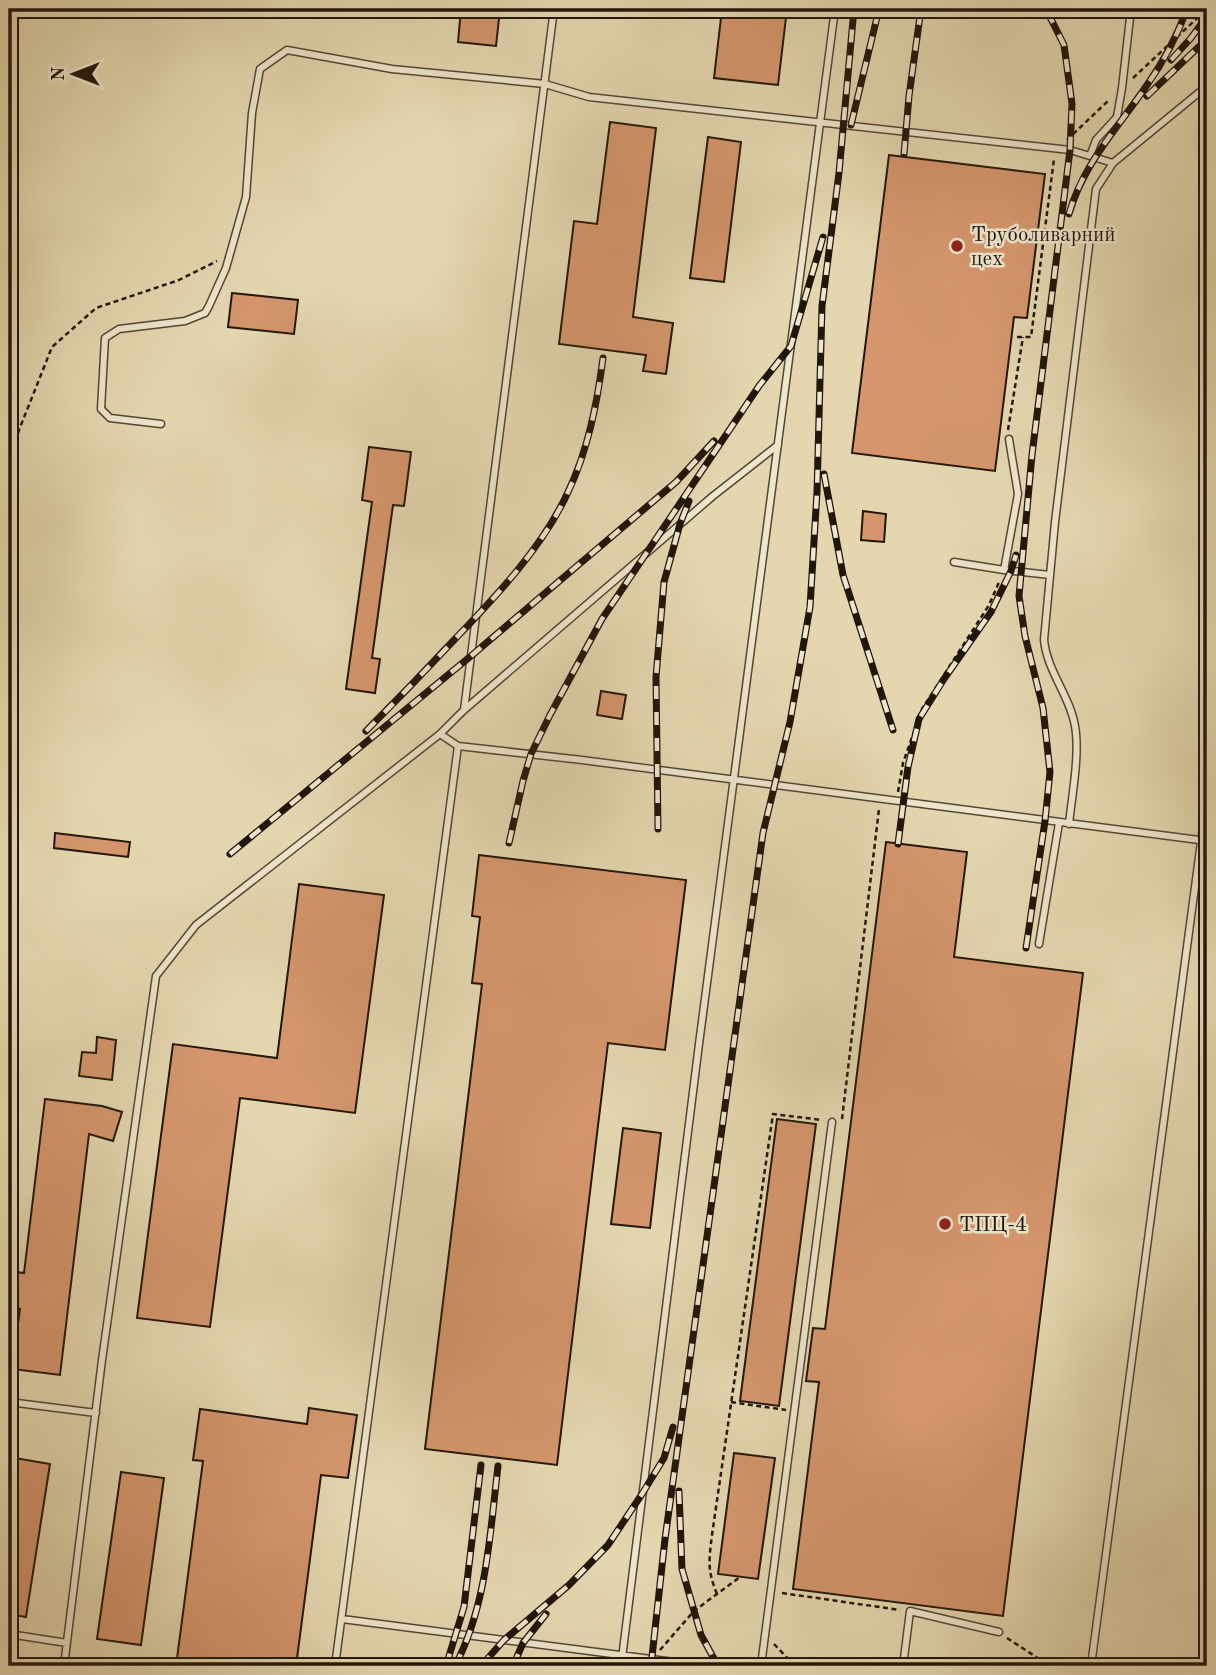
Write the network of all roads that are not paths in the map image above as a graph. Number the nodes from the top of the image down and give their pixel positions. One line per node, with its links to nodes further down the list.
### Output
1 (554, 9): 4 (lane)
2 (835, 9): 6 (lane)
3 (1131, 9): 7 (lane)
4 (545, 84): 6 (lane); 9 (lane); 15 (lane)
5 (1207, 86): 8 (lane)
6 (820, 122): 7 (lane); 11 (lane)
7 (1090, 156): 8 (lane)
8 (1113, 163): 14 (lane)
9 (160, 424)
10 (1009, 439): 13 (lane)
11 (778, 445): 15 (lane); 18 (lane)
12 (954, 562): 13 (lane)
13 (1004, 570): 14 (lane)
14 (1050, 575): 21 (lane)
15 (464, 710): 16 (lane)
16 (440, 734): 17 (lane); 26 (lane)
17 (458, 746): 18 (lane); 27 (lane)
18 (734, 780): 20 (lane); 31 (lane)
19 (1207, 797): 22 (lane)
20 (1059, 823): 21 (lane); 23 (lane)
21 (1069, 824): 22 (lane)
22 (1205, 841): 38 (lane)
23 (1039, 944)
24 (832, 1122): 36 (lane)
25 (9, 1402): 26 (lane)
26 (96, 1412): 30 (lane)
27 (342, 1619): 31 (lane); 33 (lane)
28 (999, 1632): 37 (lane)
29 (9, 1634): 30 (lane)
30 (67, 1643): 32 (lane)
31 (622, 1656): 34 (lane); 35 (lane)
32 (64, 1666)
33 (335, 1666)
34 (621, 1666)
35 (705, 1666)
36 (761, 1666)
37 (903, 1666)
38 (1091, 1666)

